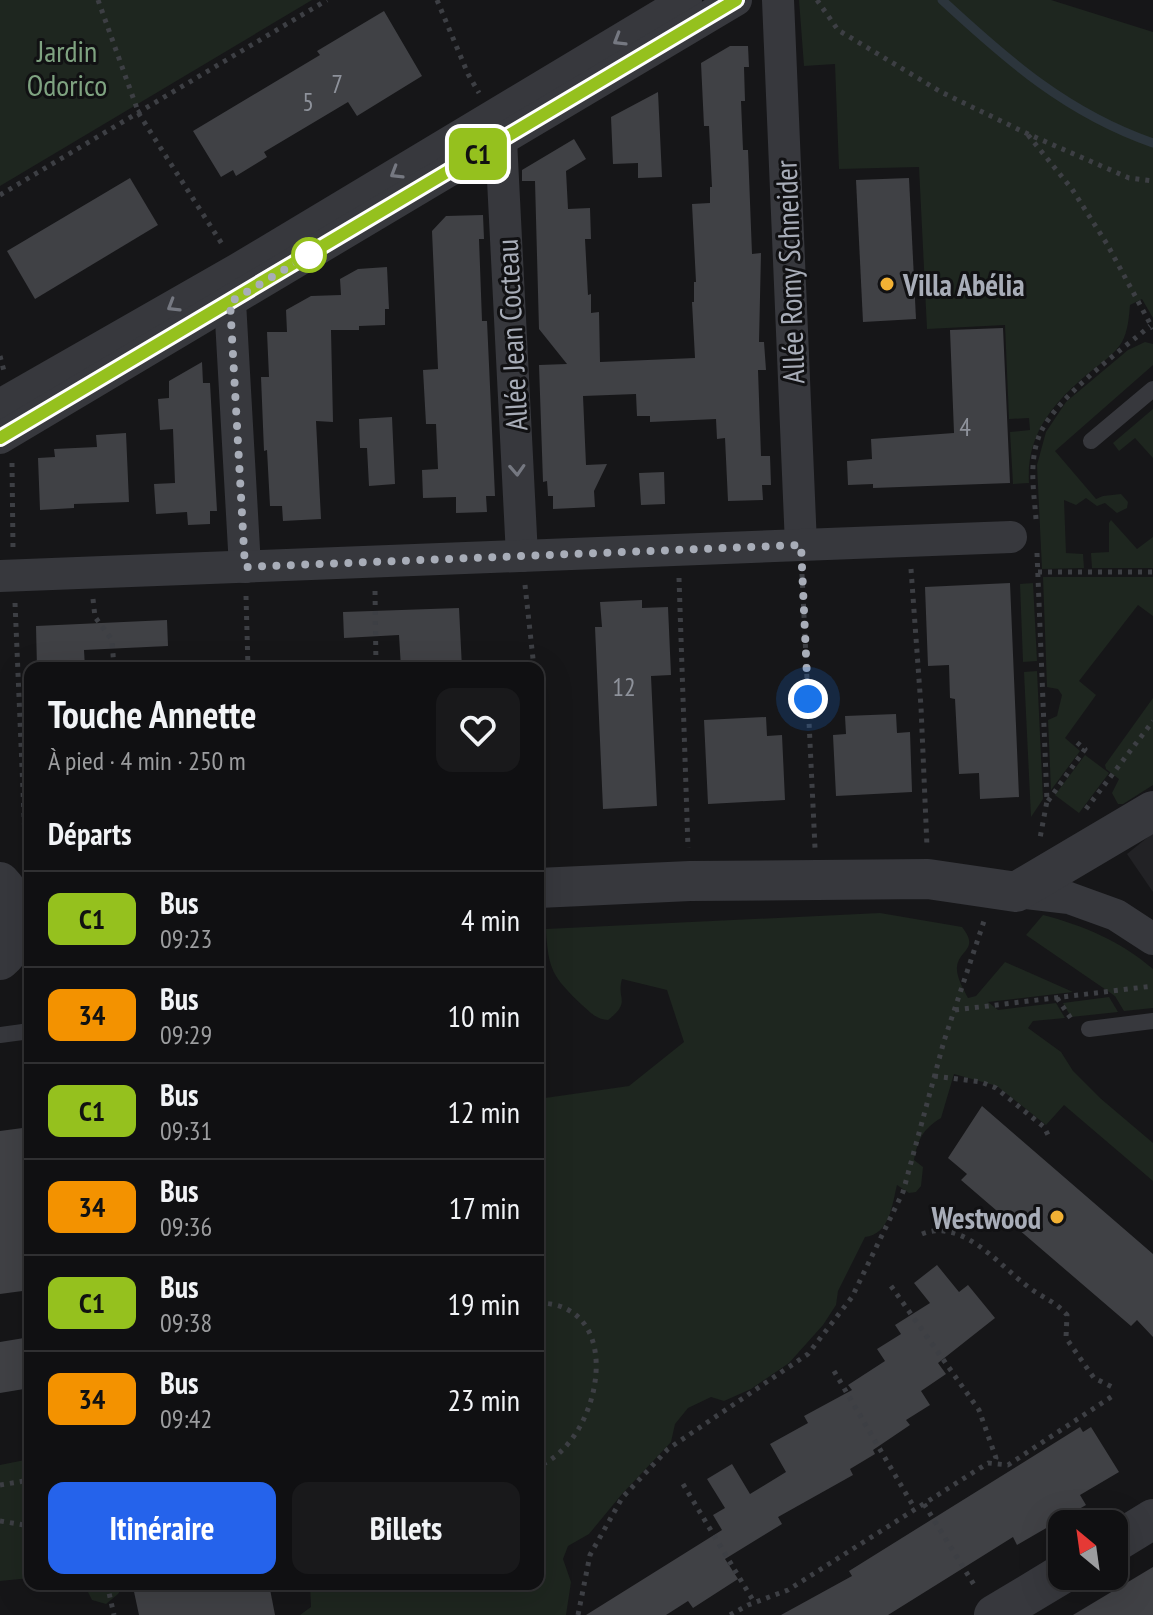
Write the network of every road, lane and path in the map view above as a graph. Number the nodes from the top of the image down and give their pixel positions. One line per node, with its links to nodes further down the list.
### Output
1 (98, 0): 8 (path)
2 (327, 0): 8 (path)
3 (437, 0): 9 (path)
4 (686, 0): 9 (street, one-way to 9)
5 (736, 0): 9 (street)
6 (778, 0): 21 (street, Allée Romy Schneider)
7 (817, 0): 10 (path)
8 (139, 114): 12 (path); 13 (path)
9 (498, 122): 13 (street); 23 (street, Allée Jean Cocteau, one-way to 23)
10 (1028, 134): 11 (path); 14 (path)
11 (1153, 181)
12 (0, 195)
13 (229, 283): 17 (street); 25 (street)
14 (1152, 327): 19 (path)
15 (0, 356): 17 (path)
16 (1153, 389): 18 (lane)
17 (6, 418): 29 (path)
18 (1091, 441)
19 (1028, 536): 20 (street); 26 (path)
20 (909, 541): 21 (street); 40 (path)
21 (801, 545): 22 (street); 41 (path)
22 (678, 549): 23 (street); 42 (path)
23 (522, 556): 24 (street); 33 (path)
24 (374, 562): 25 (street); 32 (path)
25 (245, 567): 28 (street); 31 (path)
26 (1038, 572): 27 (path); 36 (path)
27 (1153, 572)
28 (90, 573): 29 (street); 30 (path)
29 (7, 576): 43 (path)
30 (114, 662)
31 (248, 662)
32 (376, 662)
33 (533, 662)
34 (1153, 721): 38 (path)
35 (1075, 741): 36 (path)
36 (1047, 801): 39 (path)
37 (1153, 811): 45 (street)
38 (1079, 818)
39 (1052, 835)
40 (927, 852)
41 (815, 853)
42 (689, 855)
43 (13, 874): 46 (street)
44 (544, 888): 45 (street)
45 (1016, 892): 48 (street)
46 (24, 920): 49 (street)
47 (984, 923): 51 (path)
48 (1153, 939)
49 (0, 960)
50 (1153, 986): 51 (path)
51 (955, 1010): 56 (path)
52 (1153, 1021): 53 (lane)
53 (1089, 1029)
54 (24, 1032): 55 (lane)
55 (0, 1035)
56 (934, 1076): 57 (path); 78 (path)
57 (1048, 1135)
58 (922, 1234): 63 (path)
59 (891, 1286): 63 (path)
60 (544, 1304): 62 (path)
61 (834, 1371): 68 (path)
62 (544, 1463)
63 (994, 1464): 67 (path)
64 (24, 1481): 66 (path)
65 (683, 1484): 75 (path)
66 (0, 1485)
67 (924, 1504): 68 (path); 76 (path)
68 (915, 1509): 75 (path)
69 (1153, 1519): 72 (street)
70 (0, 1521): 71 (path)
71 (24, 1525)
72 (1128, 1534)
73 (1048, 1579): 76 (street)
74 (108, 1590): 77 (path)
75 (754, 1602): 79 (path)
76 (986, 1603)
77 (114, 1615)
78 (578, 1615)
79 (730, 1615)

